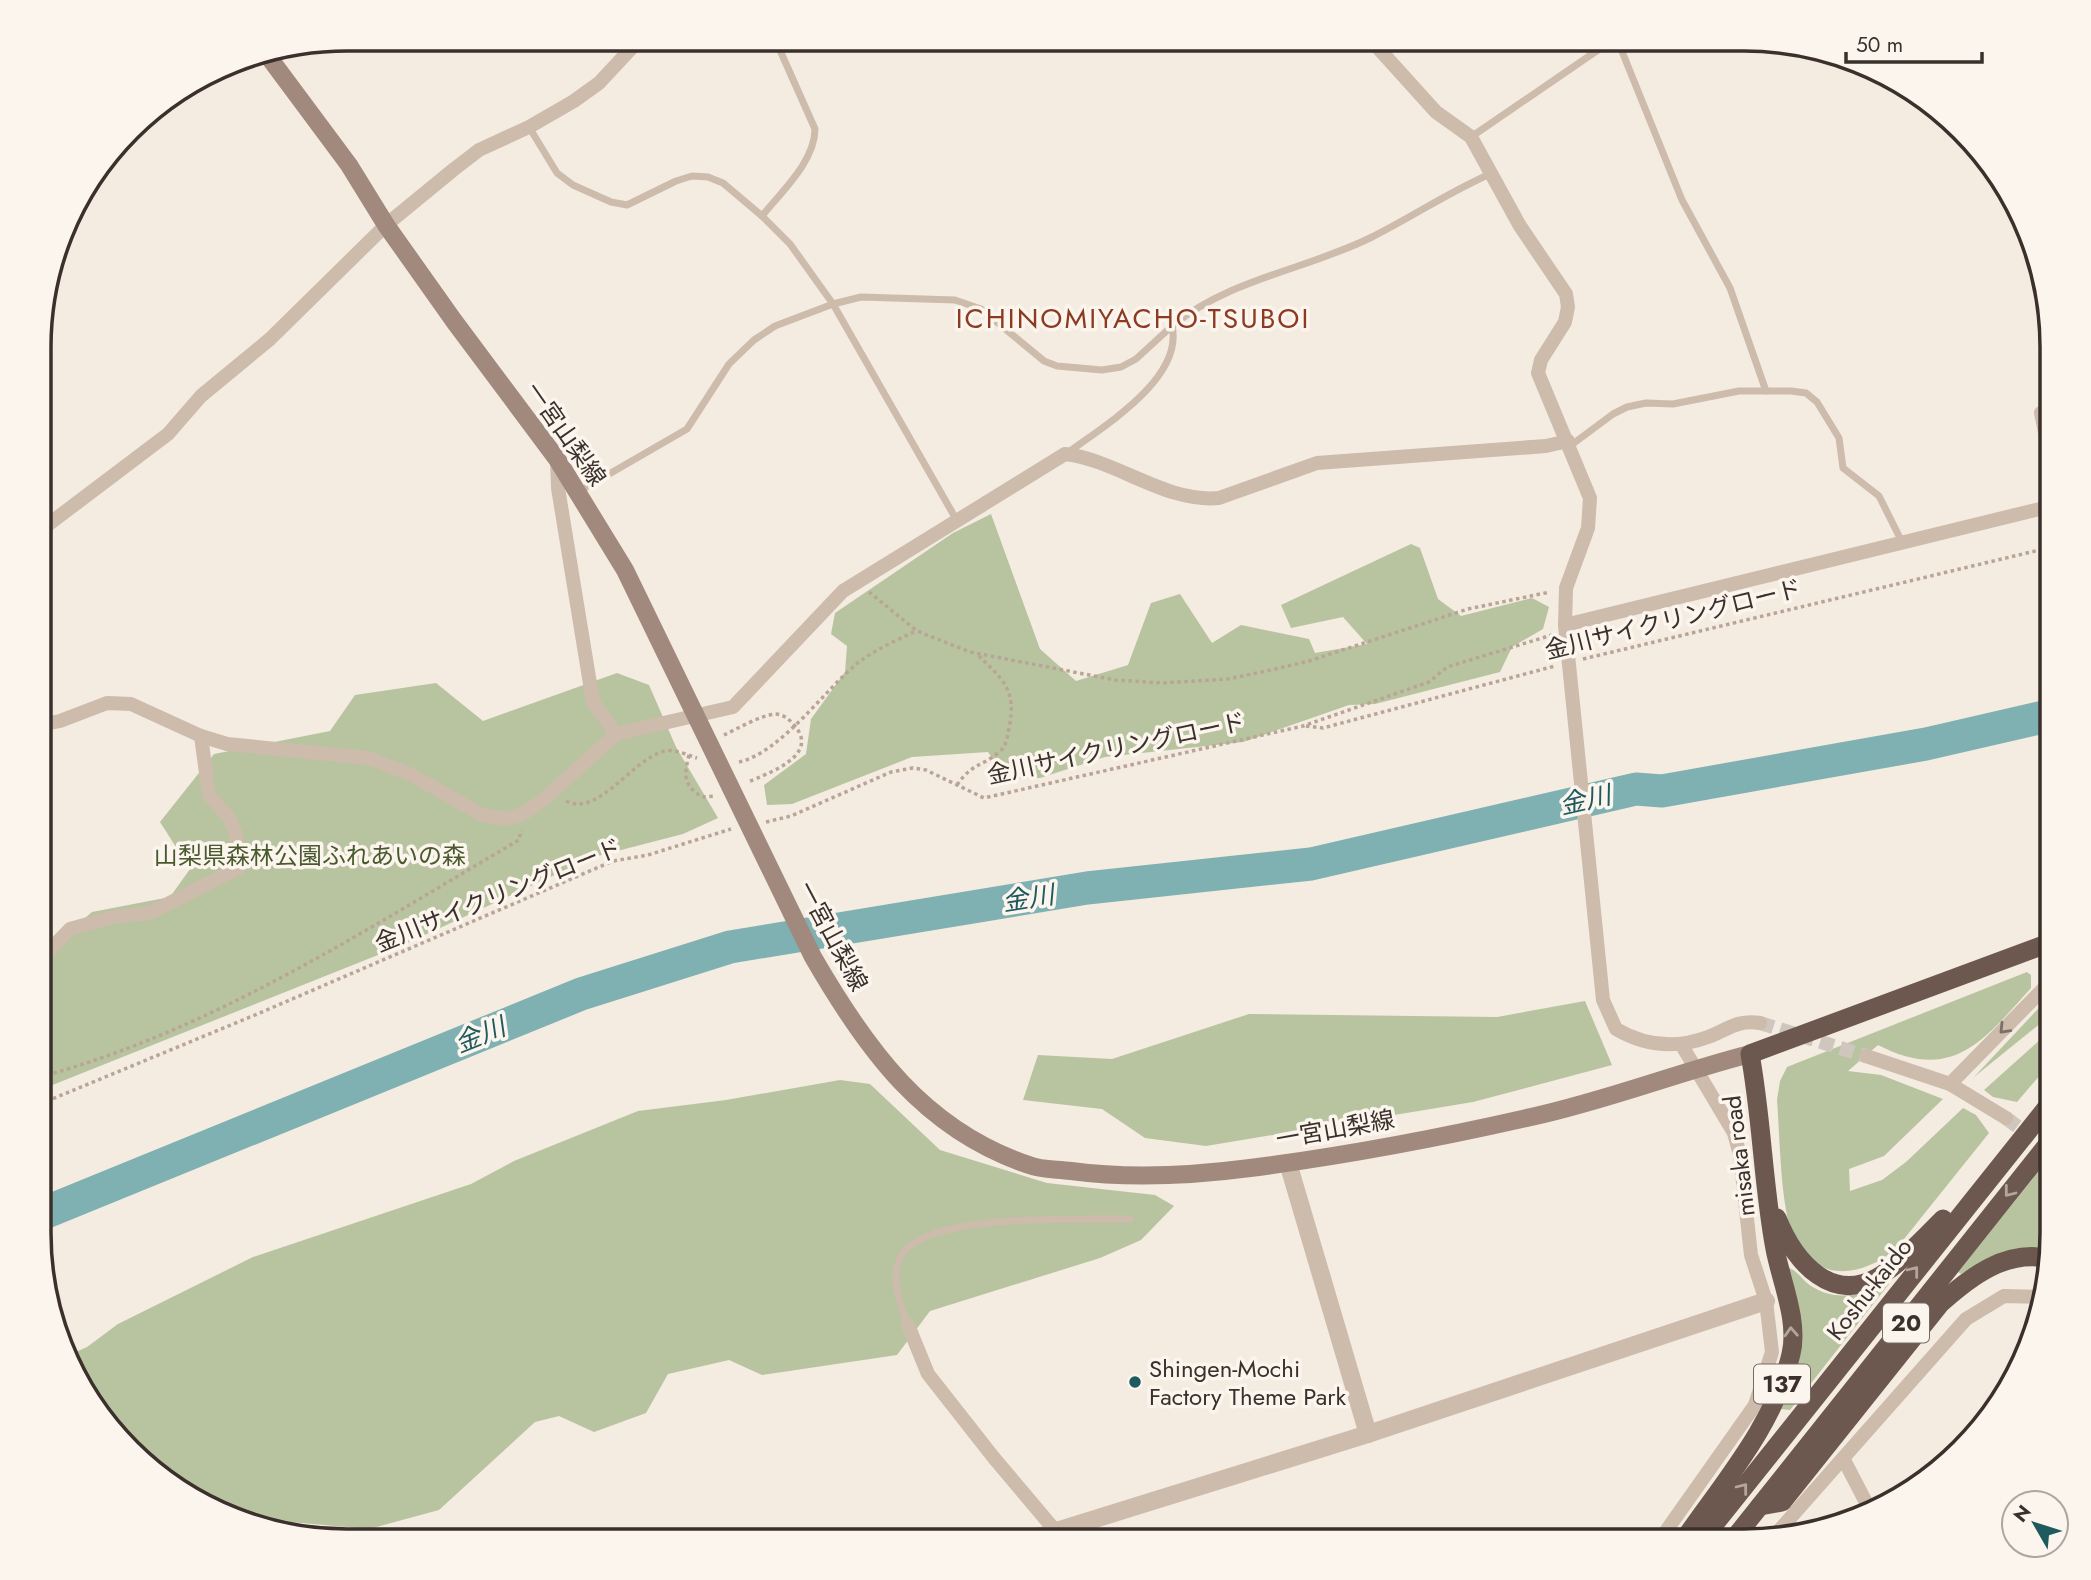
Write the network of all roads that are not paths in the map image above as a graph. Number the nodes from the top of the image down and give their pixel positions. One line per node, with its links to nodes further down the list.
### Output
1 (629, 51): 7 (street)
2 (780, 51): 10 (lane)
3 (1381, 51): 8 (street)
4 (1597, 51): 8 (lane)
5 (1620, 51): 14 (lane)
6 (271, 61): 11 (main road, 一宮山梨線)
7 (529, 127): 10 (lane); 11 (street)
8 (1471, 137): 9 (street)
9 (1490, 174): 13 (lane); 15 (street)
10 (762, 216): 12 (lane)
11 (386, 225): 17 (main road, 一宮山梨線); 21 (street)
12 (833, 304): 13 (lane); 18 (lane); 20 (lane)
13 (1172, 326): 16 (lane)
14 (1766, 391): 15 (lane); 22 (lane)
15 (1569, 443): 16 (street); 23 (street)
16 (1065, 454): 20 (street)
17 (557, 459): 18 (main road, 一宮山梨線); 25 (street)
18 (578, 492): 38 (main road, 一宮山梨線)
19 (2040, 509): 22 (street)
20 (956, 519): 25 (street)
21 (51, 522)
22 (1903, 544): 23 (street)
23 (1565, 625): 31 (street)
24 (51, 723): 26 (street)
25 (616, 734): 26 (street)
26 (201, 736): 28 (street)
27 (2040, 946): 32 (highway)
28 (51, 949)
29 (2040, 992): 34 (street, one-way to 34)
30 (1760, 1023): 31 (street)
31 (1681, 1044): 44 (street)
32 (1750, 1054): 38 (main road, 一宮山梨線); 40 (highway, misaka road / 137)
33 (1866, 1056): 34 (street)
34 (1950, 1084): 36 (street)
35 (2040, 1115): 39 (highway, Koshu-kaido / 20)
36 (2006, 1118)
37 (2040, 1154): 49 (highway, Koshu-kaido / 20, one-way to 49)
38 (1288, 1163): 46 (street)
39 (1984, 1182): 40 (highway); 55 (highway, Koshu-kaido / 20, one-way to 39)
40 (1770, 1201): 54 (highway, misaka road / 137, one-way to 40)
41 (1130, 1219): 45 (lane)
42 (2039, 1259): 49 (highway)
43 (2033, 1297): 47 (street)
44 (1766, 1301): 46 (street); 53 (street)
45 (908, 1325): 51 (street)
46 (1368, 1434): 52 (street)
47 (1844, 1460): 48 (street); 50 (street)
48 (1866, 1503)
49 (1760, 1506): 56 (highway, Koshu-kaido / 20)
50 (1782, 1527)
51 (1052, 1529)
52 (1082, 1529)
53 (1667, 1529)
54 (1691, 1529)
55 (1710, 1529)
56 (1742, 1529)

